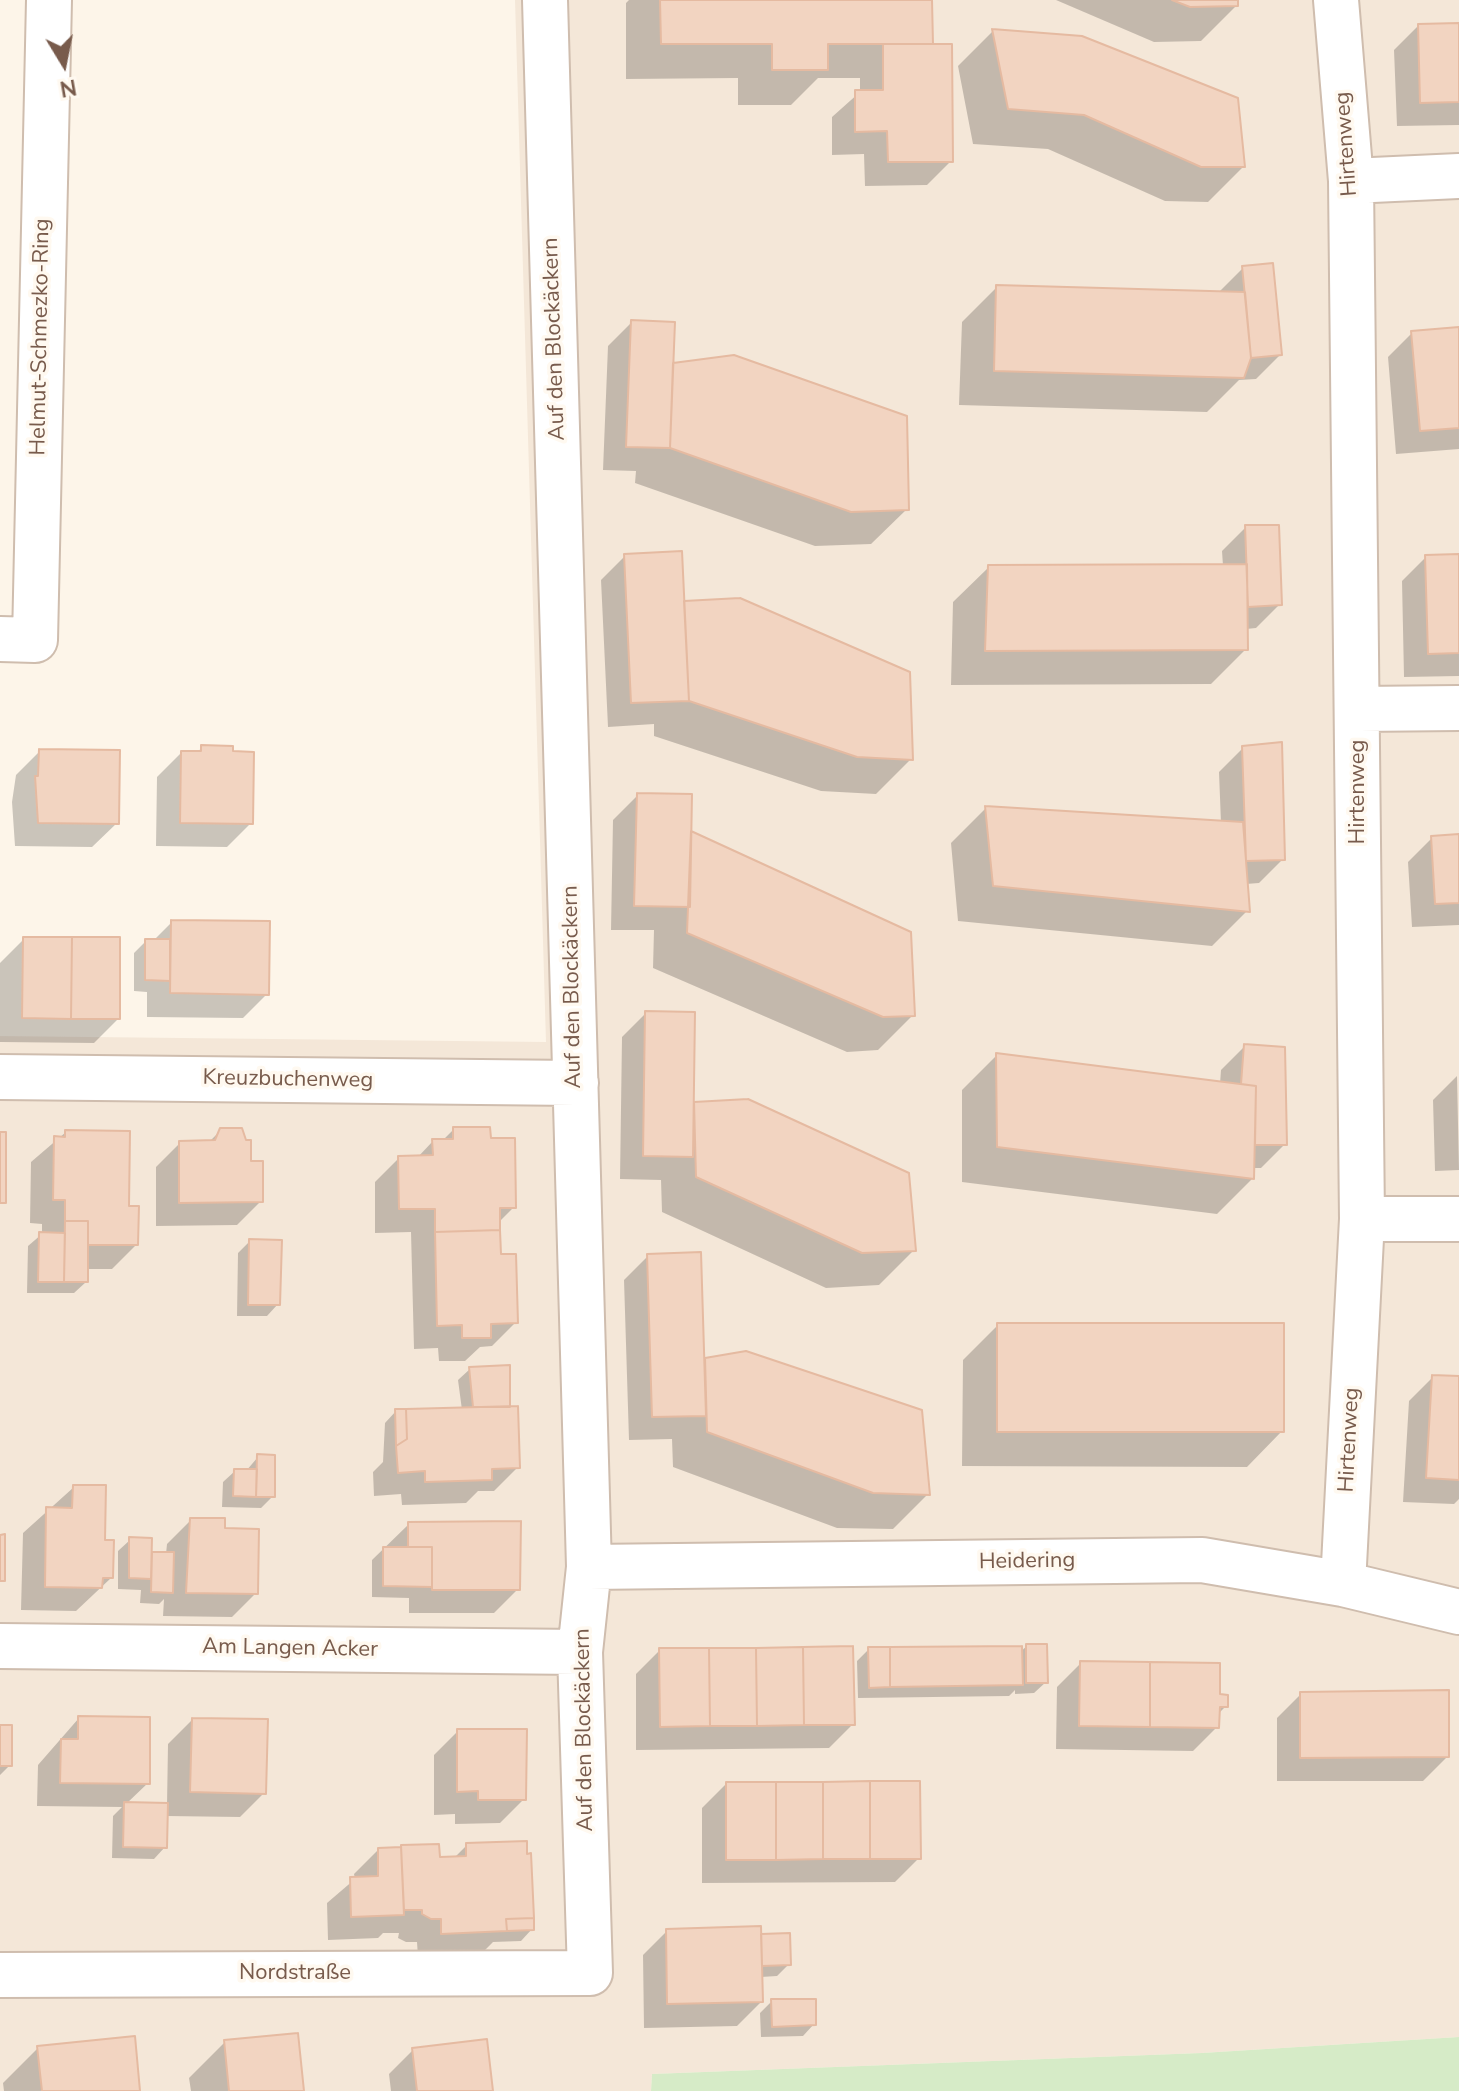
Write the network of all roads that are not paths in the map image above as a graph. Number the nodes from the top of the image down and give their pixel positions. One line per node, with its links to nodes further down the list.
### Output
1 (49, 0): 6 (street, Helmut-Schmezko-Ring)
2 (545, 0): 10 (street, Auf den Blockäckern)
3 (1336, 0): 5 (street, Hirtenweg)
4 (1459, 176): 5 (street)
5 (1351, 181): 8 (street, Hirtenweg)
6 (0, 639)
7 (1459, 708): 8 (street)
8 (1359, 709): 11 (street, Hirtenweg)
9 (0, 1077): 10 (street, Kreuzbuchenweg)
10 (576, 1083): 13 (street, Auf den Blockäckern)
11 (1362, 1219): 12 (street); 14 (street, Hirtenweg)
12 (1459, 1219)
13 (589, 1567): 14 (street, Heidering); 17 (street, Auf den Blockäckern)
14 (1343, 1584): 15 (street, Heidering)
15 (1459, 1612)
16 (0, 1646): 17 (street, Am Langen Acker)
17 (580, 1652): 18 (street, Auf den Blockäckern)
18 (590, 1973): 19 (street, Nordstraße)
19 (0, 1975)

